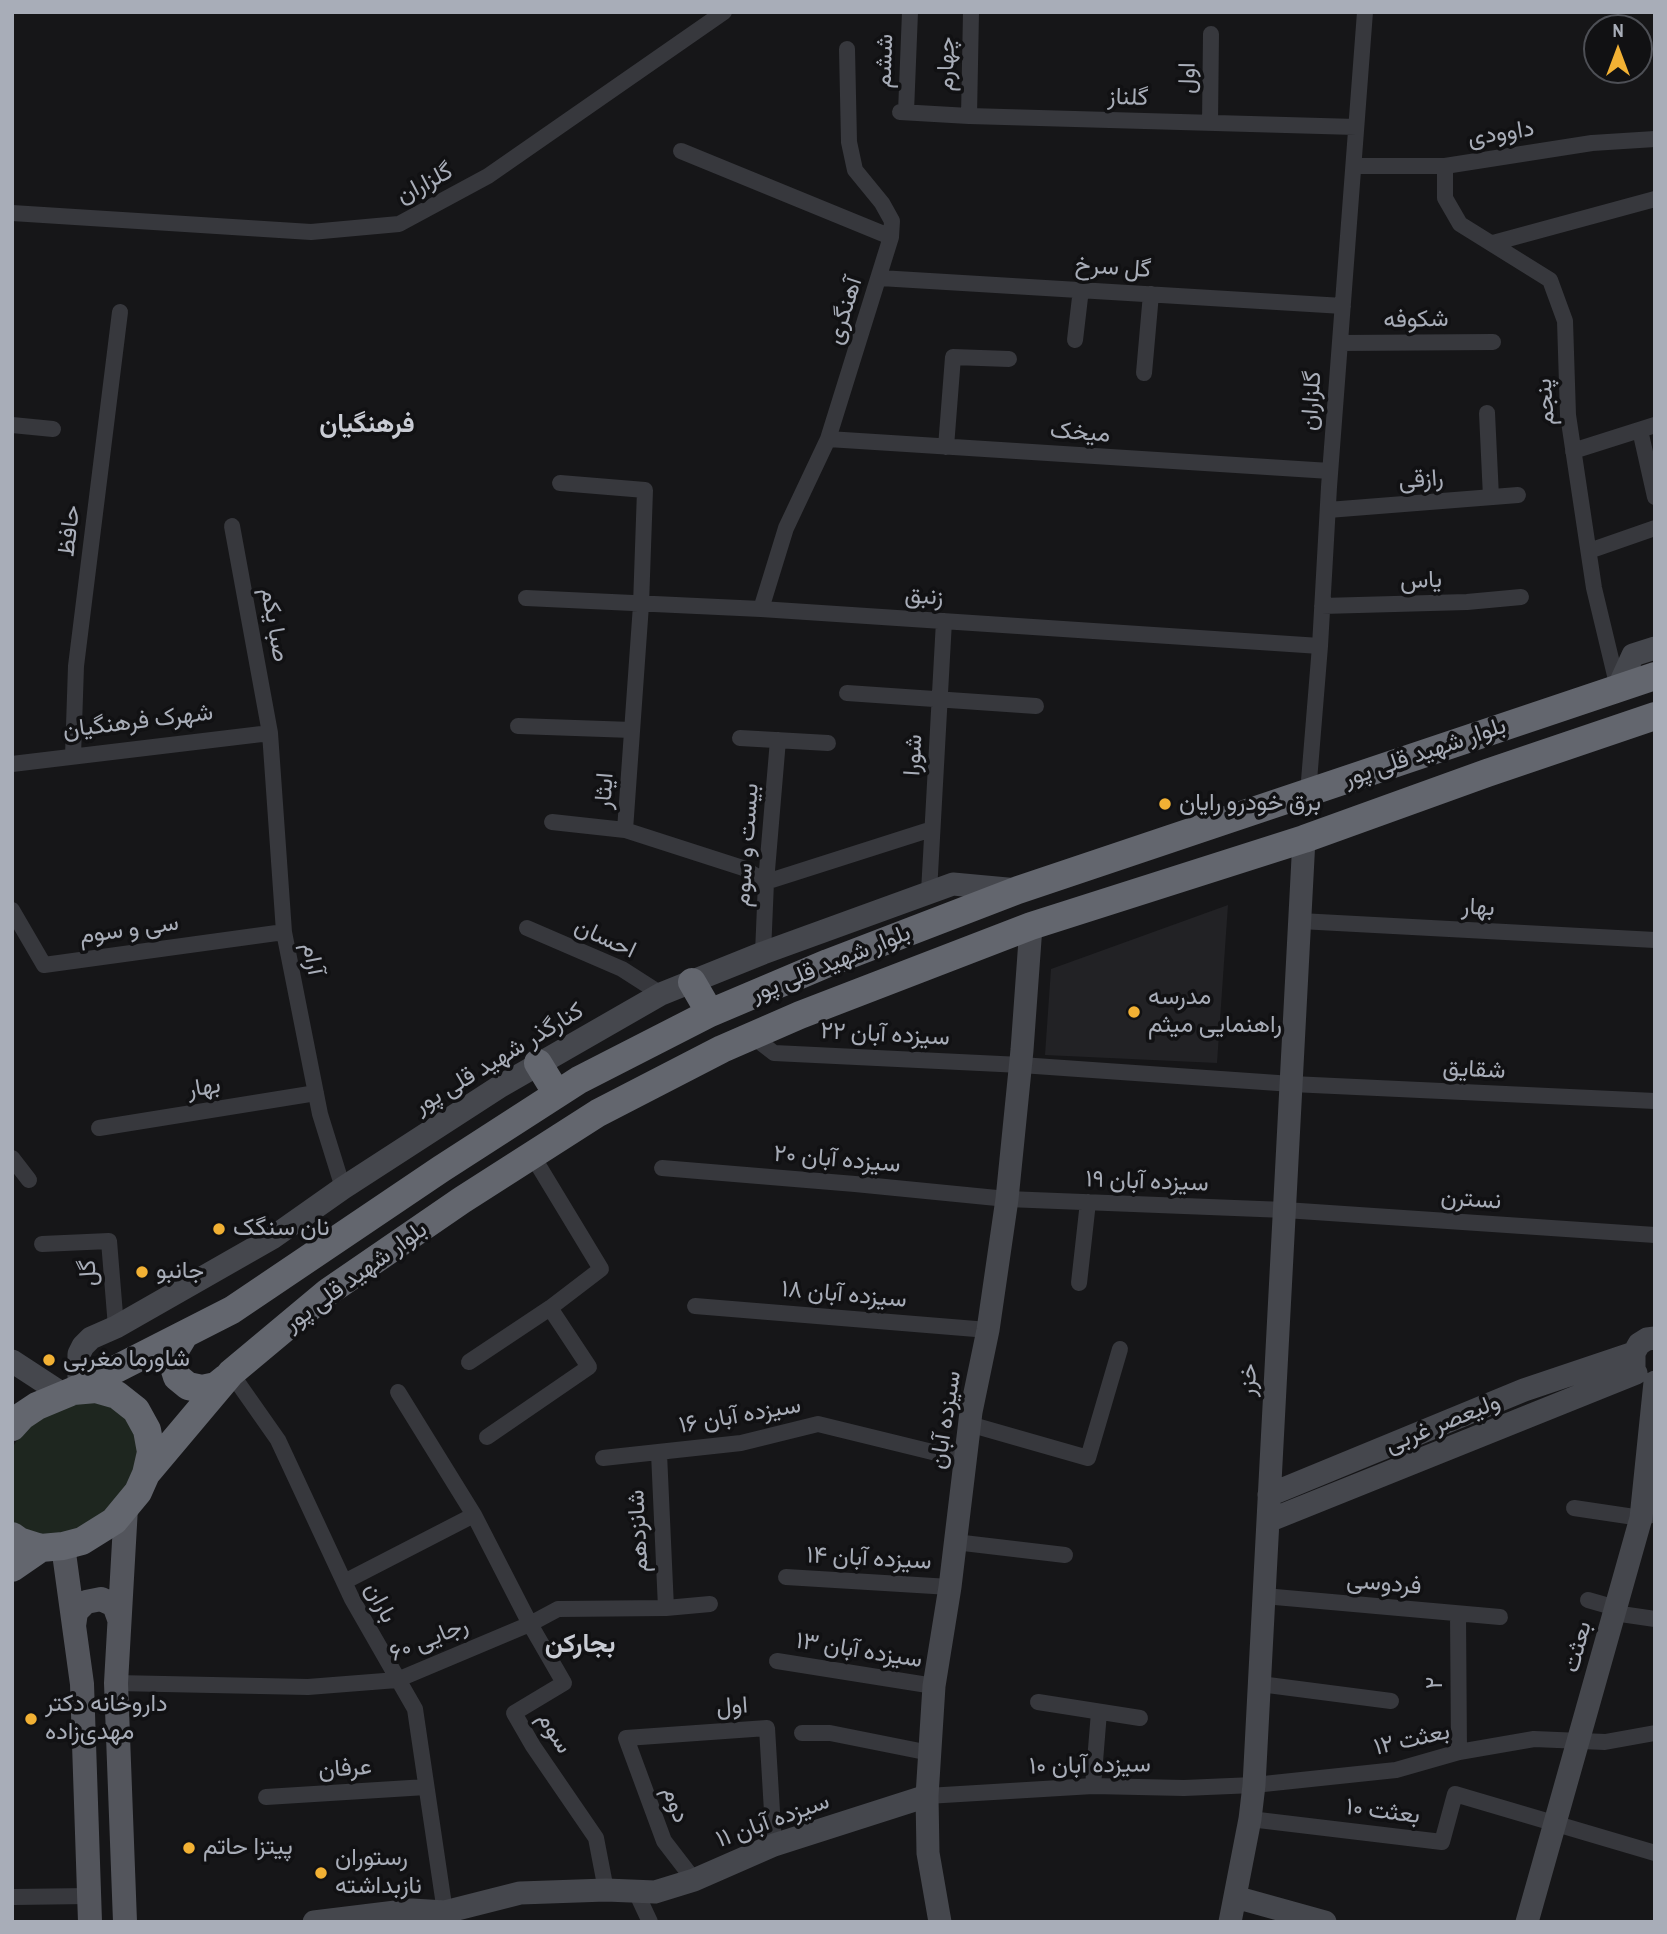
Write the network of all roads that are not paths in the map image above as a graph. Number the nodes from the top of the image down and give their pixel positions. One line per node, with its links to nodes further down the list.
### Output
1 (724, 12): 16 (street, گلزاران)
2 (910, 12): 7 (street, ششم)
3 (971, 12): 8 (street, چهارم)
4 (1365, 12): 10 (street, گلزاران)
5 (1211, 34): 9 (street, اول)
6 (847, 49): 17 (street)
7 (902, 112): 8 (street, گلناز)
8 (969, 116): 9 (street, گلناز)
9 (1210, 123): 10 (street, گلناز)
10 (1356, 127): 13 (street, گلزاران)
11 (1655, 139): 14 (street, داوودی)
12 (681, 150): 17 (street)
13 (1354, 166): 14 (street, داوودی); 22 (street, گلزاران)
14 (1445, 166): 18 (street, پنجم)
15 (1655, 198): 18 (street)
16 (12, 213)
17 (891, 237): 19 (street, آهنگری)
18 (1493, 243): 35 (street, پنجم)
19 (880, 278): 20 (street, گل سرخ); 33 (street, آهنگری)
20 (1081, 289): 21 (street, گل سرخ); 24 (street)
21 (1151, 294): 22 (street, گل سرخ); 28 (street)
22 (1343, 306): 26 (street, گلزاران)
23 (120, 312): 65 (street, حافظ)
24 (1076, 340)
25 (1493, 342): 26 (street, شکوفه)
26 (1340, 344): 36 (street, گلزاران)
27 (1009, 359): 34 (street)
28 (1144, 373)
29 (1487, 412): 39 (street)
30 (12, 425): 32 (street)
31 (1648, 427): 35 (street); 40 (street)
32 (52, 429)
33 (828, 439): 34 (street, میخک); 49 (street, آهنگری)
34 (946, 447): 36 (street, میخک)
35 (1573, 451): 44 (street, پنجم)
36 (1330, 471): 41 (street, گلزاران)
37 (560, 483): 47 (street, ایثار)
38 (1518, 495): 39 (street, رازقی)
39 (1491, 497): 41 (street, رازقی)
40 (1655, 497)
41 (1328, 510): 48 (street, گلزاران)
42 (232, 526): 61 (street, صبا یکم)
43 (1655, 528): 44 (street)
44 (1588, 551): 54 (street, پنجم)
45 (1521, 597): 48 (street, یاس)
46 (526, 598): 47 (street, زنبق)
47 (641, 605): 49 (street, زنبق); 60 (street, ایثار)
48 (1322, 606): 51 (street, گلزاران)
49 (761, 610): 50 (street, زنبق)
50 (944, 621): 51 (street, زنبق); 56 (street, شورا)
51 (1320, 646): 67 (street, گلزاران)
52 (1655, 648): 54 (street)
53 (1655, 676): 54 (highway, بلوار شهید قلی پور)
54 (1618, 688): 67 (highway, بلوار شهید قلی پور)
55 (847, 693): 56 (street)
56 (939, 700): 57 (street); 69 (street, شورا)
57 (1036, 706)
58 (1655, 716): 71 (highway, بلوار شهید قلی پور)
59 (518, 726): 60 (street)
60 (632, 730): 70 (street, ایثار)
61 (271, 733): 65 (street, شهرک فرهنگیان); 79 (street, آرام)
62 (740, 738): 63 (street)
63 (778, 740): 64 (street); 72 (street, بیست و سوم)
64 (828, 743)
65 (73, 756): 66 (street, شهرک فرهنگیان)
66 (12, 764)
67 (1308, 793): 73 (highway, بلوار شهید قلی پور)
68 (552, 822): 70 (street)
69 (932, 829): 72 (street); 74 (street, شورا)
70 (625, 830): 72 (street, ایثار)
71 (1304, 839): 76 (street, خزر); 77 (highway, بلوار شهید قلی پور)
72 (766, 882): 81 (street, بیست و سوم)
73 (1018, 890): 74 (street, کنارگذر شهید قلی پور); 84 (highway, بلوار شهید قلی پور)
74 (929, 892): 81 (street, کنارگذر شهید قلی پور)
75 (12, 910): 79 (street, سی و سوم)
76 (1300, 921): 80 (street, بهار); 88 (street, خزر)
77 (1031, 926): 85 (highway, بلوار شهید قلی پور); 87 (street, سیزده آبان)
78 (527, 928): 83 (street, احسان)
79 (284, 932): 89 (street, آرام)
80 (1655, 940)
81 (763, 953): 82 (street, کنارگذر شهید قلی پور)
82 (692, 982): 83 (street, کنارگذر شهید قلی پور); 84 (highway)
83 (661, 994): 86 (street, کنارگذر شهید قلی پور)
84 (710, 1013): 90 (highway, بلوار شهید قلی پور)
85 (752, 1036): 87 (street, سیزده آبان ۲۲); 93 (highway, بلوار شهید قلی پور)
86 (538, 1063): 90 (highway); 97 (street, کنارگذر شهید قلی پور)
87 (1021, 1065): 88 (street, سیزده آبان ۲۲); 98 (street, سیزده آبان)
88 (1292, 1084): 91 (street, شقایق); 100 (street, خزر)
89 (316, 1093): 92 (street, بهار); 97 (street, آرام)
90 (557, 1094): 108 (highway, بلوار شهید قلی پور)
91 (1655, 1101)
92 (99, 1128)
93 (532, 1155): 105 (street); 114 (highway, بلوار شهید قلی پور)
94 (12, 1158): 96 (street)
95 (662, 1168): 98 (street, سیزده آبان ۲۰)
96 (29, 1180)
97 (343, 1188): 106 (street, کنارگذر شهید قلی پور)
98 (1007, 1199): 99 (street, سیزده آبان ۱۹); 107 (street, سیزده آبان)
99 (1088, 1202): 100 (street, سیزده آبان ۱۹); 103 (street)
100 (1285, 1210): 101 (street, نسترن); 126 (street, خزر)
101 (1655, 1235)
102 (42, 1244): 106 (street, گل)
103 (1079, 1283)
104 (695, 1306): 107 (street, سیزده آبان ۱۸)
105 (550, 1308): 112 (street); 120 (street)
106 (116, 1327): 115 (street, کنارگذر شهید قلی پور)
107 (988, 1330): 118 (street, سیزده آبان)
108 (183, 1337): 114 (highway); 115 (highway, بلوار شهید قلی پور)
109 (1655, 1338): 113 (street)
110 (1120, 1349): 118 (street)
111 (12, 1361): 115 (street)
112 (469, 1362)
113 (1645, 1372): 117 (street, ولیعصر غربی); 121 (street, ولیعصر غربی); 130 (street, بعثت)
114 (230, 1374): 125 (highway, بلوار شهید قلی پور); 138 (street, باران)
115 (72, 1391): 119 (highway, بلوار شهید قلی پور); 125 (highway)
116 (398, 1392): 129 (street)
117 (1446, 1422): 121 (street); 126 (street, ولیعصر غربی)
118 (969, 1424): 124 (street, سیزده آبان)
119 (12, 1427)
120 (487, 1437)
121 (1457, 1446): 131 (street, ولیعصر غربی)
122 (659, 1453): 123 (street, سیزده آبان ۱۶); 124 (street, سیزده آبان ۱۶); 143 (street, شانزدهم)
123 (603, 1458)
124 (965, 1460): 133 (street, سیزده آبان)
125 (146, 1474): 127 (highway, بلوار شهید قلی پور)
126 (1269, 1495): 131 (street, خزر)
127 (126, 1507): 134 (highway, بلوار شهید قلی پور); 147 (main road)
128 (1574, 1508): 130 (street)
129 (474, 1515): 138 (street); 149 (street)
130 (1648, 1516): 144 (street, بعثت)
131 (1268, 1521): 140 (street, خزر)
132 (12, 1536): 134 (highway)
133 (955, 1542): 135 (street); 139 (street, سیزده آبان)
134 (52, 1547): 136 (highway, بلوار شهید قلی پور); 150 (main road)
135 (1065, 1555)
136 (12, 1568)
137 (786, 1577): 139 (street, سیزده آبان ۱۴)
138 (344, 1582): 152 (street, باران)
139 (950, 1587): 155 (street, سیزده آبان)
140 (1265, 1596): 145 (street, فردوسی); 154 (street, خزر)
141 (1588, 1600): 144 (street)
142 (710, 1604): 143 (street, رجایی ۶۰)
143 (666, 1608): 149 (street, رجایی ۶۰)
144 (1615, 1611): 148 (street); 163 (street, بعثت)
145 (1458, 1614): 146 (street, فردوسی); 164 (street, ۲)
146 (1500, 1617)
147 (119, 1619): 150 (main road); 153 (main road)
148 (1655, 1619)
149 (530, 1624): 152 (street, رجایی ۶۰); 176 (street, سوم)
150 (74, 1626): 178 (main road)
151 (777, 1661): 155 (street, سیزده آبان ۱۳)
152 (397, 1680): 153 (street, رجایی ۶۰); 168 (street, باران)
153 (116, 1683): 183 (main road)
154 (1260, 1684): 156 (street); 166 (street, خزر)
155 (934, 1686): 165 (street, سیزده آبان)
156 (1391, 1701)
157 (1038, 1702): 158 (street)
158 (1099, 1712): 159 (street); 167 (street)
159 (1140, 1718)
160 (802, 1733): 165 (street)
161 (1655, 1733): 163 (street, بعثت ۱۲)
162 (626, 1738): 173 (street, اول); 175 (street, دوم)
163 (1579, 1740): 164 (street, بعثت ۱۲); 172 (street, بعثت)
164 (1459, 1752): 166 (street, بعثت ۱۲)
165 (930, 1753): 169 (street, سیزده آبان)
166 (1254, 1785): 167 (street, سیزده آبان ‍۱۰); 171 (street, خزر)
167 (1093, 1786): 169 (street, سیزده آبان ‍۱۰)
168 (426, 1787): 170 (street, عرفان); 181 (street, باران)
169 (927, 1796): 173 (street, سیزده آبان ۱۱); 186 (street, سیزده آبان)
170 (266, 1797)
171 (1250, 1819): 172 (street, بعثت ۱۰); 180 (street, خزر)
172 (1555, 1824): 174 (street); 189 (street, بعثت)
173 (774, 1845): 175 (street, سیزده آبان ۱۱)
174 (1655, 1853)
175 (694, 1880): 177 (street, سیزده آبان ۱۱)
176 (606, 1891): 177 (street, سیزده آبان ۱۱); 181 (street, سیزده آبان ۱۱)
177 (636, 1892): 185 (street)
178 (89, 1896): 179 (street); 182 (main road)
179 (14, 1897)
180 (1235, 1897): 187 (street, خزر); 188 (street)
181 (438, 1917): 184 (street, سیزده آبان ۱۱)
182 (90, 1922)
183 (125, 1922)
184 (314, 1922)
185 (650, 1922)
186 (940, 1922)
187 (1230, 1922)
188 (1325, 1922)
189 (1527, 1922)

